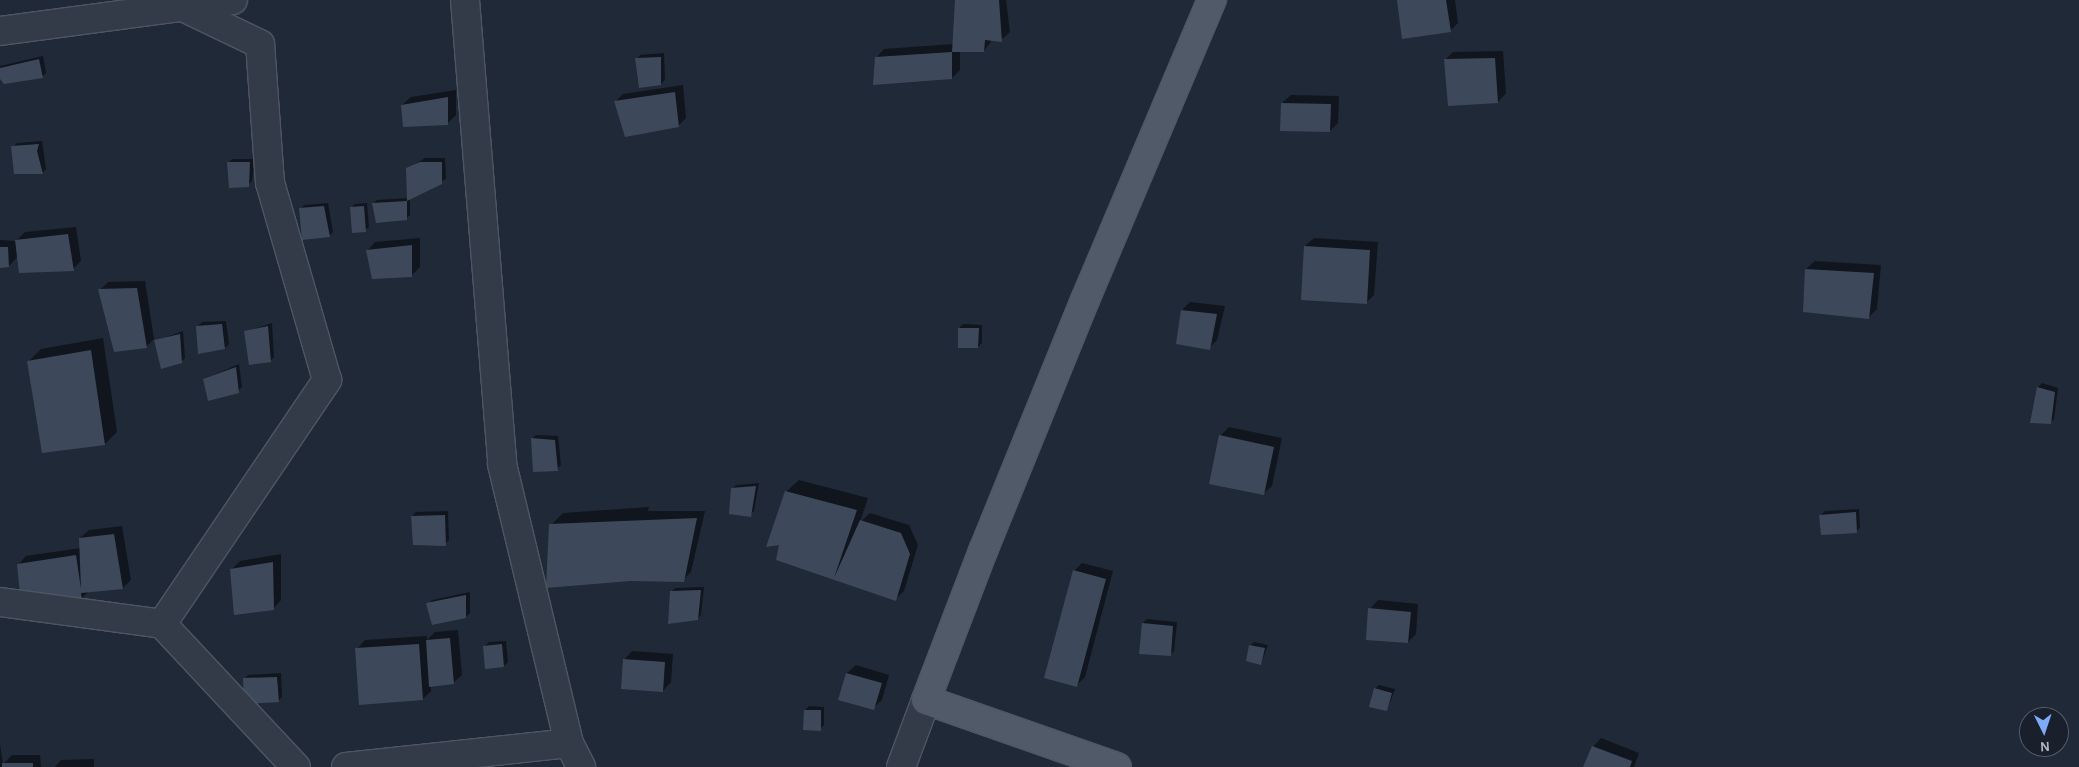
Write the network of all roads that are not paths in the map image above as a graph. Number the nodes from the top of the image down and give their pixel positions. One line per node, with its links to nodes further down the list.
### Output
1 (233, 0): 4 (street)
2 (466, 0): 9 (street)
3 (1212, 0): 8 (main road)
4 (175, 3): 5 (street); 7 (street)
5 (0, 31)
6 (0, 602): 7 (street)
7 (162, 624): 10 (street)
8 (926, 700): 13 (street); 14 (main road)
9 (569, 743): 11 (street); 12 (street)
10 (296, 767)
11 (346, 767)
12 (581, 767)
13 (901, 767)
14 (1117, 767)

